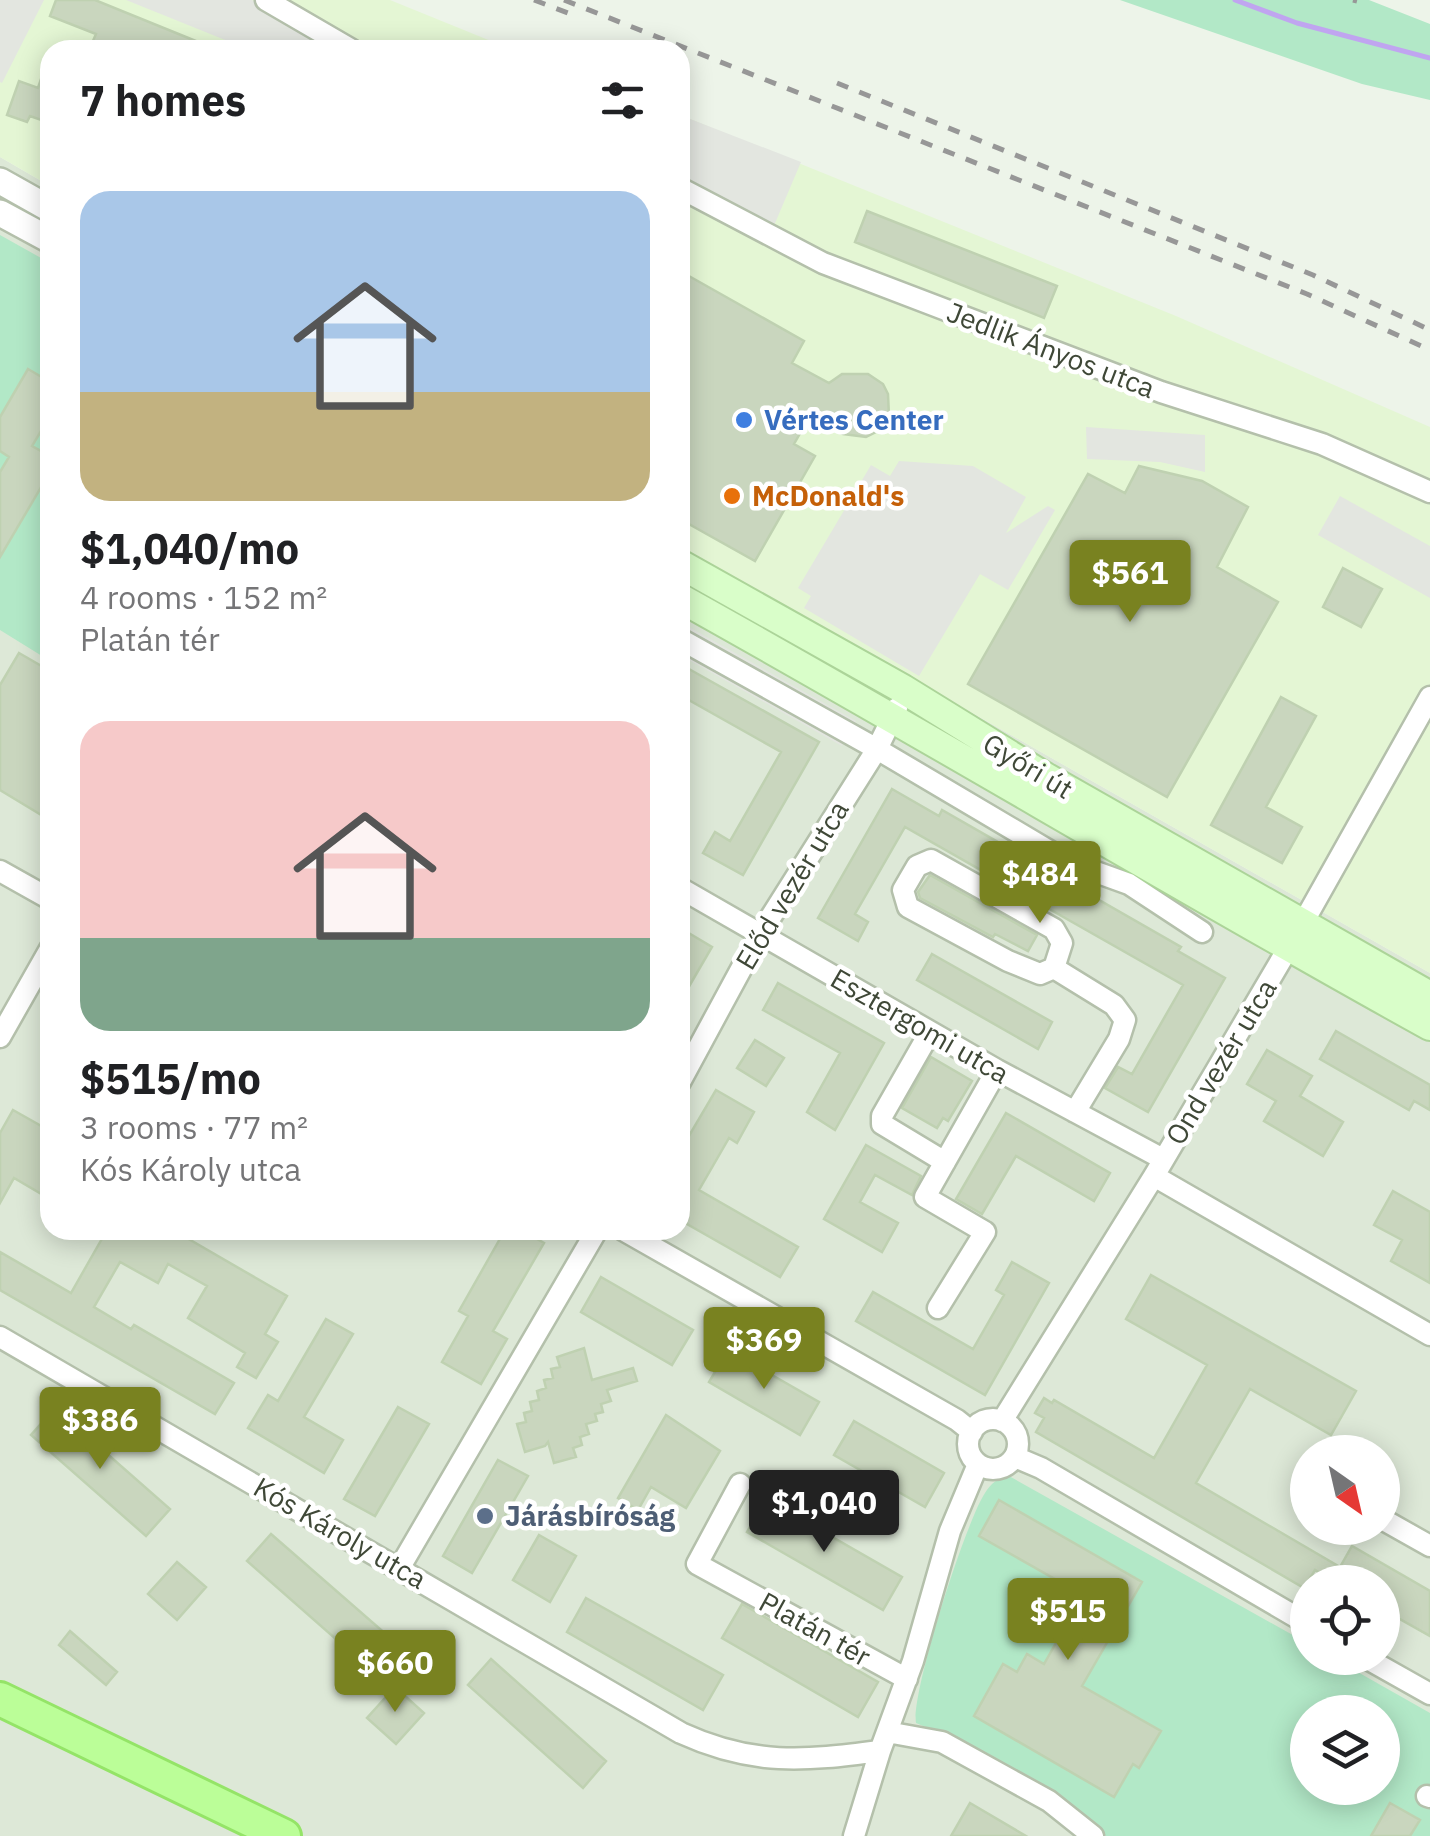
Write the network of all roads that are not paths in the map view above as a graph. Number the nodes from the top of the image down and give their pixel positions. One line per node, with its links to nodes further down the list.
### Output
1 (266, 0): 2 (street)
2 (335, 40)
3 (0, 181): 5 (street)
4 (690, 193): 8 (street, Jedlik Ányos utca)
5 (40, 203)
6 (0, 212): 7 (street)
7 (40, 234)
8 (1430, 492)
9 (690, 570): 12 (main road, Győri út)
10 (690, 604): 14 (main road, Győri út)
11 (690, 645): 15 (street)
12 (903, 689): 14 (street, Előd vezér utca); 19 (main road, Győri út)
13 (1430, 697): 19 (street, Ond vezér utca)
14 (894, 717): 15 (street, Előd vezér utca); 22 (main road, Győri út)
15 (877, 749): 20 (street); 21 (street, Előd vezér utca)
16 (0, 872): 17 (street)
17 (40, 894)
18 (690, 894): 21 (street, Esztergomi utca)
19 (1303, 924): 22 (street, Ond vezér utca); 25 (main road, Győri út)
20 (1202, 932)
21 (760, 934): 27 (street, Esztergomi utca); 29 (street, Előd vezér utca)
22 (1288, 948): 26 (main road, Győri út); 33 (street, Ond vezér utca)
23 (40, 967): 28 (street)
24 (1054, 968): 24 (street); 31 (street)
25 (1430, 996)
26 (1430, 1026)
27 (930, 1032): 30 (street, Esztergomi utca); 32 (street)
28 (0, 1037)
29 (690, 1064)
30 (997, 1070): 31 (street, Esztergomi utca); 32 (street)
31 (1075, 1112): 33 (street, Esztergomi utca)
32 (945, 1162): 36 (street)
33 (1159, 1168): 37 (street, Esztergomi utca); 39 (street, Ond vezér utca)
34 (590, 1240): 46 (street)
35 (640, 1240): 40 (street)
36 (938, 1308)
37 (1430, 1335)
38 (0, 1337): 46 (street, Kós Károly utca)
39 (1002, 1421): 40 (street); 41 (street)
40 (972, 1432): 42 (street)
41 (1015, 1457): 42 (street); 47 (street)
42 (978, 1464): 49 (street)
43 (740, 1484): 49 (street, Platán tér)
44 (1400, 1529): 45 (street)
45 (1430, 1546)
46 (400, 1568): 52 (street, Kós Károly utca)
47 (1290, 1614)
48 (1396, 1675): 50 (street)
49 (908, 1680): 52 (street)
50 (1430, 1694)
51 (0, 1698): 53 (main road)
52 (884, 1741): 54 (street); 55 (street)
53 (284, 1836)
54 (854, 1836)
55 (1093, 1836)

